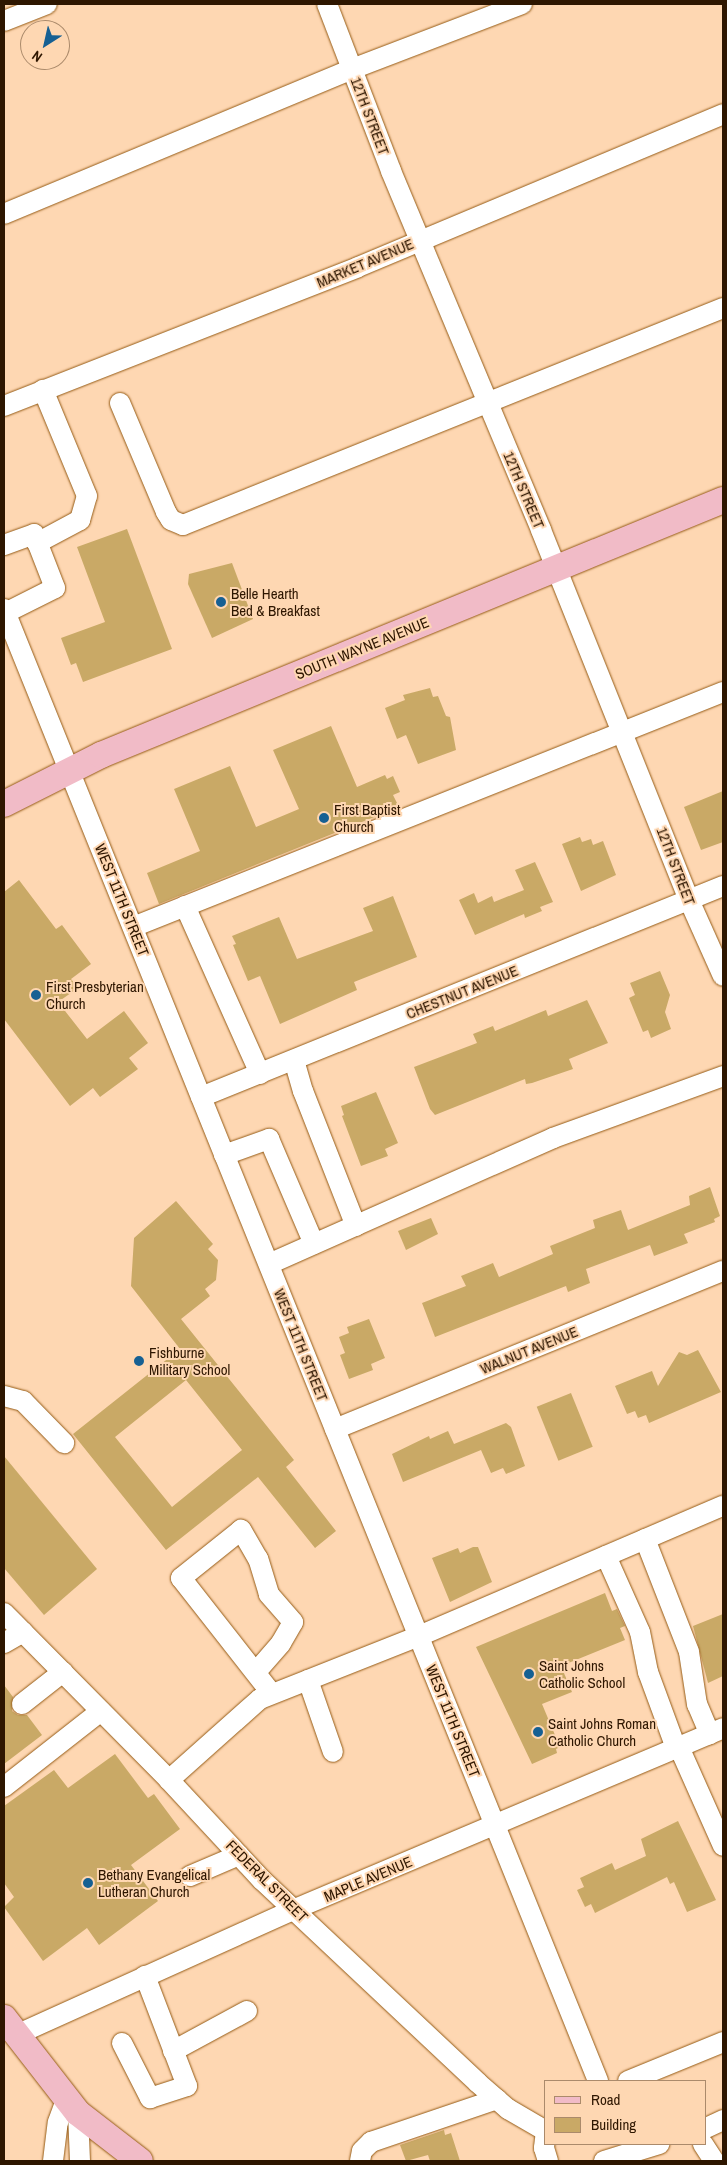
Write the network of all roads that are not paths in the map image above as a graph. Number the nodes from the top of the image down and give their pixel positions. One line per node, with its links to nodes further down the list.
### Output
1 (47, 4): 4 (street)
2 (327, 4): 5 (street, 12TH STREET)
3 (522, 4): 5 (street)
4 (4, 21)
5 (352, 69): 7 (street); 8 (street, 12TH STREET)
6 (723, 114): 8 (street, MARKET AVENUE)
7 (4, 214)
8 (421, 239): 10 (street, MARKET AVENUE); 12 (street, 12TH STREET)
9 (723, 308): 12 (street)
10 (43, 390): 13 (street, MARKET AVENUE); 15 (street)
11 (120, 403): 12 (street)
12 (488, 404): 17 (street, 12TH STREET)
13 (4, 406)
14 (723, 500): 17 (main road, SOUTH WAYNE AVENUE)
15 (37, 543): 16 (street); 18 (street)
16 (4, 545)
17 (556, 568): 20 (street, 12TH STREET); 21 (main road, SOUTH WAYNE AVENUE)
18 (5, 611): 21 (street, WEST 11TH STREET)
19 (723, 692): 20 (street)
20 (624, 734): 24 (street, 12TH STREET); 25 (street)
21 (69, 769): 22 (main road, SOUTH WAYNE AVENUE); 26 (street, WEST 11TH STREET)
22 (4, 804)
23 (723, 886): 24 (street, CHESTNUT AVENUE)
24 (689, 900): 27 (street, 12TH STREET); 28 (street, CHESTNUT AVENUE)
25 (186, 906): 26 (street); 29 (street)
26 (133, 927): 31 (street, WEST 11TH STREET)
27 (723, 976)
28 (294, 1060): 29 (street, CHESTNUT AVENUE); 33 (street)
29 (260, 1074): 31 (street, CHESTNUT AVENUE)
30 (723, 1076): 33 (street)
31 (202, 1098): 32 (street, WEST 11TH STREET)
32 (224, 1155): 34 (street); 35 (street, WEST 11TH STREET)
33 (356, 1226): 34 (street)
34 (314, 1244): 35 (street)
35 (269, 1264): 38 (street, WEST 11TH STREET)
36 (723, 1271): 38 (street, WALNUT AVENUE)
37 (4, 1396): 39 (street)
38 (335, 1429): 45 (street, WEST 11TH STREET)
39 (64, 1443)
40 (723, 1506): 41 (street)
41 (645, 1539): 42 (street); 53 (street)
42 (606, 1556): 45 (street); 54 (street)
43 (4, 1613): 44 (street, FEDERAL STREET)
44 (23, 1632): 46 (street); 47 (street, FEDERAL STREET)
45 (418, 1636): 49 (street); 58 (street, WEST 11TH STREET)
46 (4, 1643)
47 (63, 1672): 51 (street); 52 (street, FEDERAL STREET)
48 (256, 1672): 48 (street); 50 (street)
49 (308, 1680): 50 (street); 55 (street)
50 (272, 1694): 56 (street)
51 (22, 1704)
52 (102, 1711): 56 (street, FEDERAL STREET); 57 (street)
53 (717, 1731): 54 (street, MAPLE AVENUE)
54 (678, 1748): 58 (street, MAPLE AVENUE); 59 (street)
55 (332, 1752)
56 (169, 1780): 60 (street, FEDERAL STREET)
57 (4, 1787)
58 (495, 1826): 62 (street, MAPLE AVENUE); 69 (street, WEST 11TH STREET)
59 (723, 1846)
60 (239, 1855): 61 (street); 62 (street, FEDERAL STREET)
61 (190, 1876)
62 (295, 1909): 63 (street, MAPLE AVENUE); 71 (street, FEDERAL STREET)
63 (144, 1976): 65 (street, MAPLE AVENUE); 68 (street)
64 (247, 2011): 68 (street)
65 (10, 2027): 72 (main road)
66 (723, 2042): 70 (street)
67 (122, 2043): 68 (street)
68 (173, 2051)
69 (598, 2080)
70 (630, 2080)
71 (497, 2099): 75 (street, FEDERAL STREET); 82 (street)
72 (72, 2107): 79 (street); 80 (street); 81 (main road)
73 (723, 2120): 74 (street)
74 (707, 2128)
75 (544, 2130)
76 (544, 2145): 83 (street)
77 (656, 2145): 84 (street)
78 (705, 2145): 85 (street)
79 (53, 2161)
80 (80, 2161)
81 (140, 2161)
82 (360, 2161)
83 (548, 2161)
84 (604, 2161)
85 (714, 2161)

